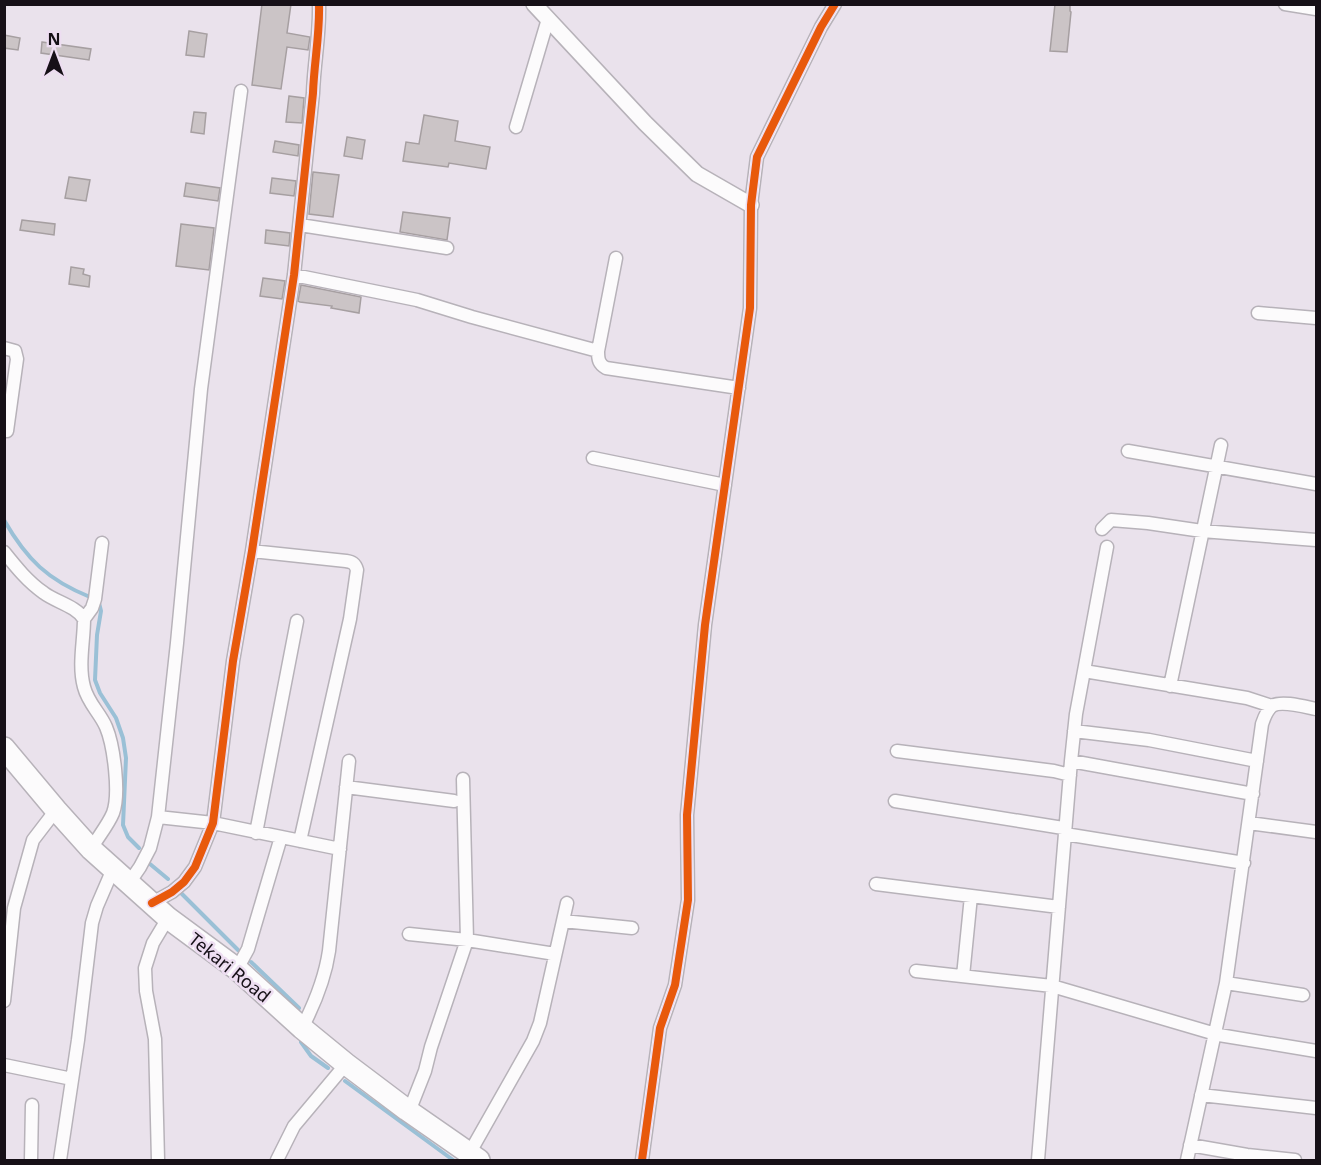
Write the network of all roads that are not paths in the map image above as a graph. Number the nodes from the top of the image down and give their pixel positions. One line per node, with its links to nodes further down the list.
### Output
1 (319, 4): 10 (street)
2 (534, 4): 6 (street)
3 (835, 4): 9 (street)
4 (1286, 4): 5 (street)
5 (1317, 9)
6 (548, 19): 8 (street); 9 (street)
7 (241, 91): 52 (street)
8 (516, 127)
9 (751, 205): 18 (street)
10 (300, 225): 11 (street); 13 (street)
11 (447, 248)
12 (616, 258): 17 (street)
13 (294, 275): 17 (street); 31 (street)
14 (1258, 313): 15 (street)
15 (1317, 318)
16 (4, 348): 19 (street)
17 (598, 351): 18 (street)
18 (739, 388): 25 (street)
19 (7, 431)
20 (1221, 445): 23 (street)
21 (1128, 452): 23 (street)
22 (593, 458): 25 (street)
23 (1216, 466): 24 (street); 27 (street)
24 (1317, 484)
25 (725, 485): 98 (street)
26 (1102, 529): 27 (street)
27 (1202, 531): 28 (street); 36 (street)
28 (1317, 540)
29 (102, 543): 33 (street)
30 (1107, 547): 35 (street)
31 (252, 551): 53 (street); 59 (street)
32 (4, 552): 33 (street)
33 (84, 619): 60 (street)
34 (297, 621): 56 (street)
35 (1084, 671): 36 (street); 39 (street)
36 (1170, 686): 37 (street)
37 (1272, 706): 38 (street); 44 (street)
38 (1317, 709)
39 (1074, 731): 43 (street); 44 (street)
40 (4, 748): 51 (highway, Tekari Road)
41 (897, 751): 45 (street)
42 (348, 761): 47 (street)
43 (1071, 761): 45 (street); 48 (street)
44 (1257, 761): 48 (street)
45 (1070, 775): 57 (street)
46 (463, 779): 73 (street)
47 (346, 787): 49 (street); 61 (street)
48 (1253, 794): 54 (street)
49 (454, 801)
50 (895, 801): 57 (street)
51 (56, 810): 60 (highway, Tekari Road); 81 (street)
52 (158, 817): 53 (street); 63 (street)
53 (213, 823): 56 (street); 66 (street)
54 (1250, 823): 55 (street); 62 (street)
55 (1317, 832)
56 (256, 833): 58 (street)
57 (1065, 834): 62 (street); 68 (street)
58 (281, 837): 59 (street); 75 (street)
59 (300, 841): 61 (street)
60 (91, 849): 63 (highway, Tekari Road)
61 (340, 849): 82 (street)
62 (1244, 863): 78 (street)
63 (121, 876): 66 (highway, Tekari Road); 87 (street)
64 (876, 884): 65 (street)
65 (971, 896): 68 (street); 77 (street)
66 (152, 903): 69 (highway, Tekari Road)
67 (567, 903): 70 (street)
68 (1059, 907): 79 (street)
69 (168, 918): 75 (highway, Tekari Road); 96 (street)
70 (563, 921): 71 (street); 74 (street)
71 (632, 928)
72 (410, 934): 73 (street)
73 (467, 940): 74 (street); 91 (street)
74 (555, 954): 93 (street)
75 (237, 969): 82 (highway, Tekari Road)
76 (916, 971): 77 (street)
77 (963, 976): 79 (street)
78 (1226, 983): 80 (street); 83 (street)
79 (1052, 986): 83 (street); 99 (street)
80 (1303, 995)
81 (4, 1001)
82 (302, 1028): 85 (highway, Tekari Road)
83 (1215, 1033): 84 (street); 88 (street)
84 (1317, 1051)
85 (346, 1064): 91 (highway, Tekari Road); 97 (street)
86 (4, 1065): 87 (street)
87 (72, 1079): 95 (street)
88 (1201, 1095): 90 (street); 92 (street)
89 (32, 1105): 94 (street)
90 (1317, 1108)
91 (407, 1110): 93 (highway, Tekari Road)
92 (1190, 1145): 100 (street); 101 (street)
93 (474, 1157)
94 (31, 1161)
95 (60, 1161)
96 (158, 1161)
97 (277, 1161)
98 (642, 1161)
99 (1038, 1161)
100 (1186, 1161)
101 (1295, 1161)

